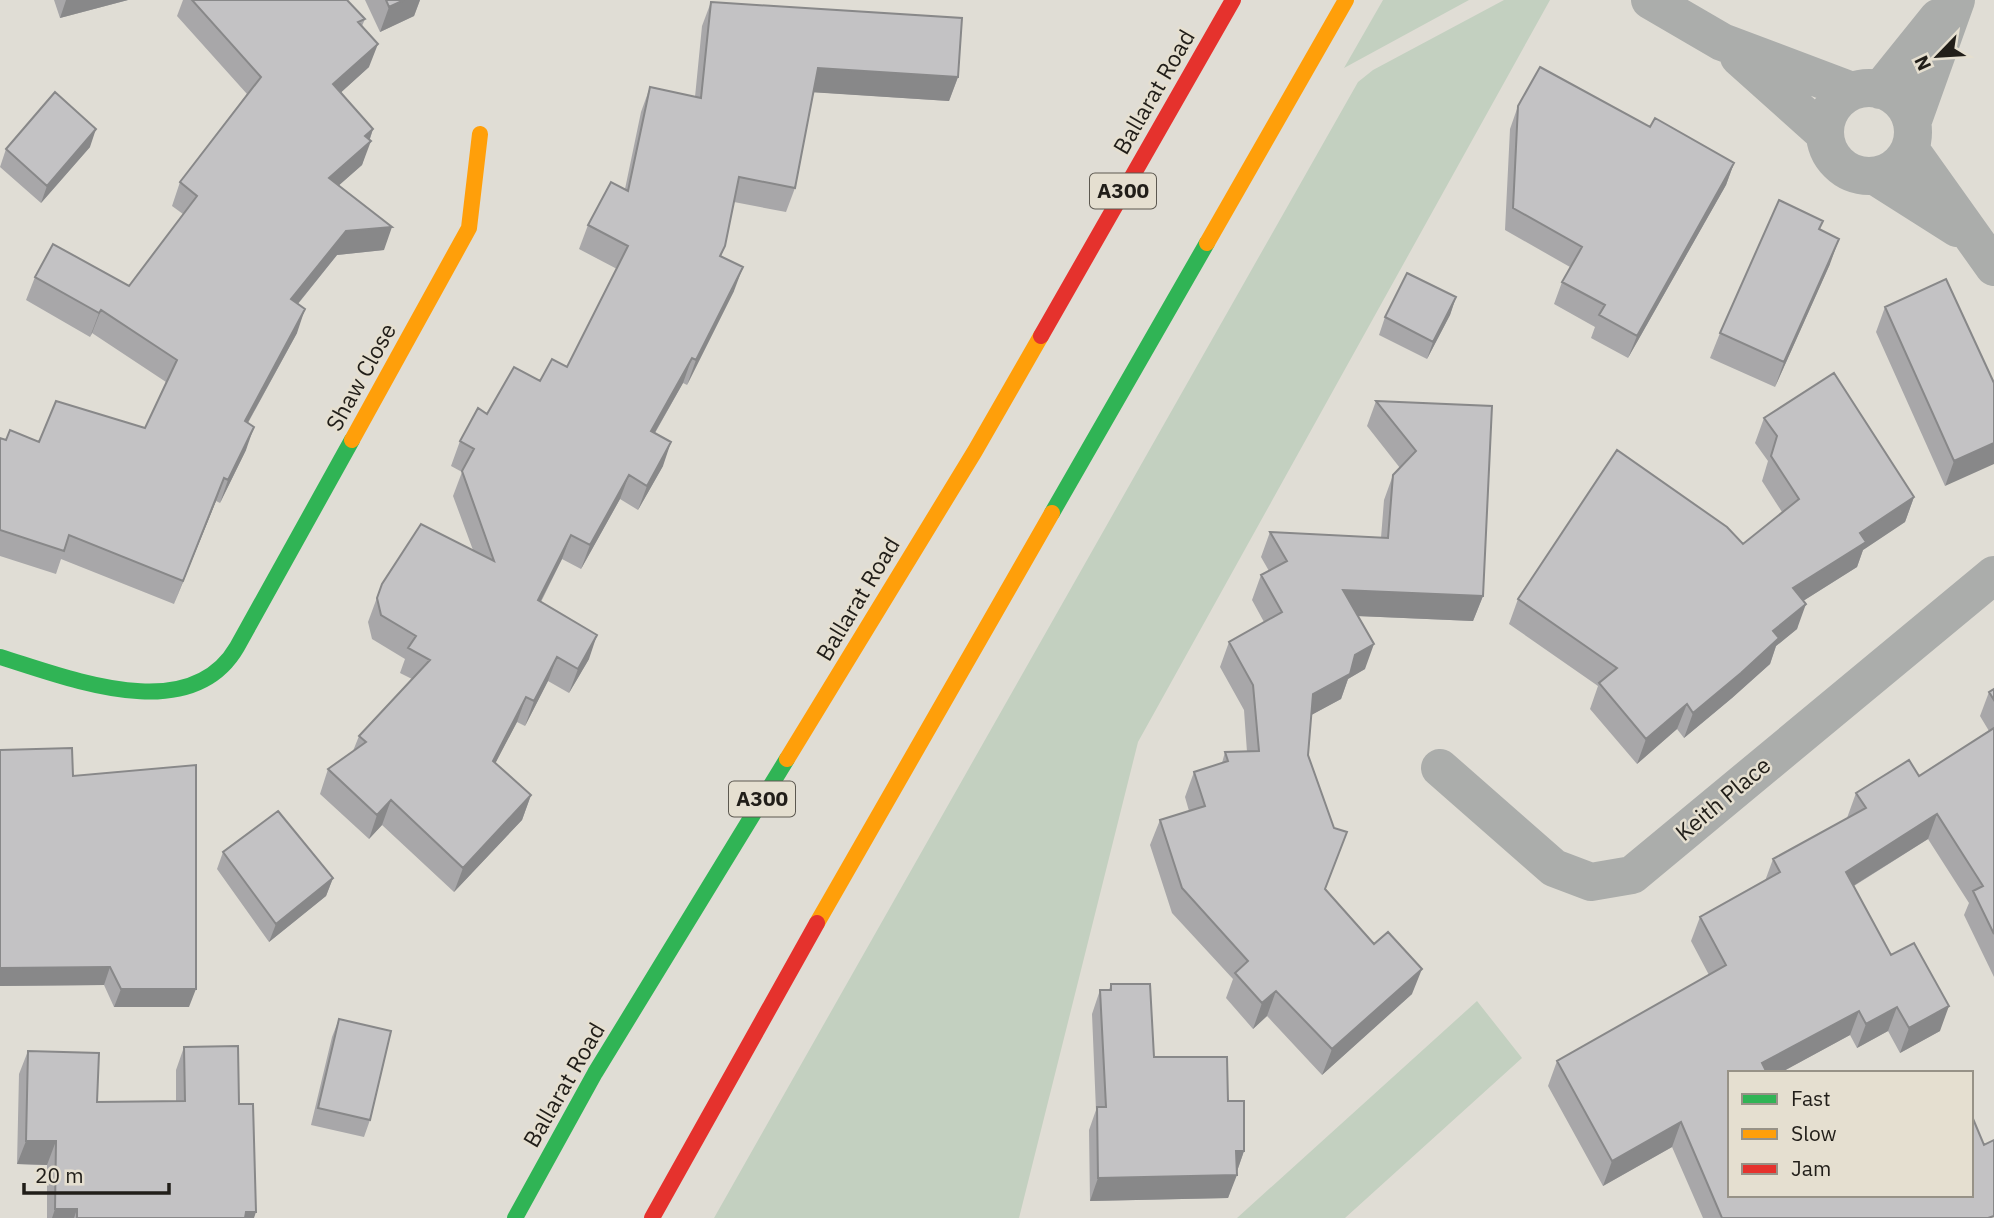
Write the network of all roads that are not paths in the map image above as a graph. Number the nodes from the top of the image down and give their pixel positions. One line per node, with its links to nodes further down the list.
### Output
1 (1233, 0): 15 (main road, Ballarat Road / A300)
2 (1346, 0): 16 (main road)
3 (1650, 0): 5 (street)
4 (1954, 0): 6 (street); 9 (street)
5 (1722, 42): 6 (street); 8 (street)
6 (1866, 91): 8 (street); 9 (street)
7 (480, 134): 13 (main road, Shaw Close)
8 (1825, 134): 10 (street)
9 (1911, 136): 10 (street); 11 (street)
10 (1875, 176): 11 (street)
11 (1984, 253)
12 (1994, 575): 14 (street, Keith Place)
13 (0, 657)
14 (1440, 768)
15 (515, 1218)
16 (652, 1218)

